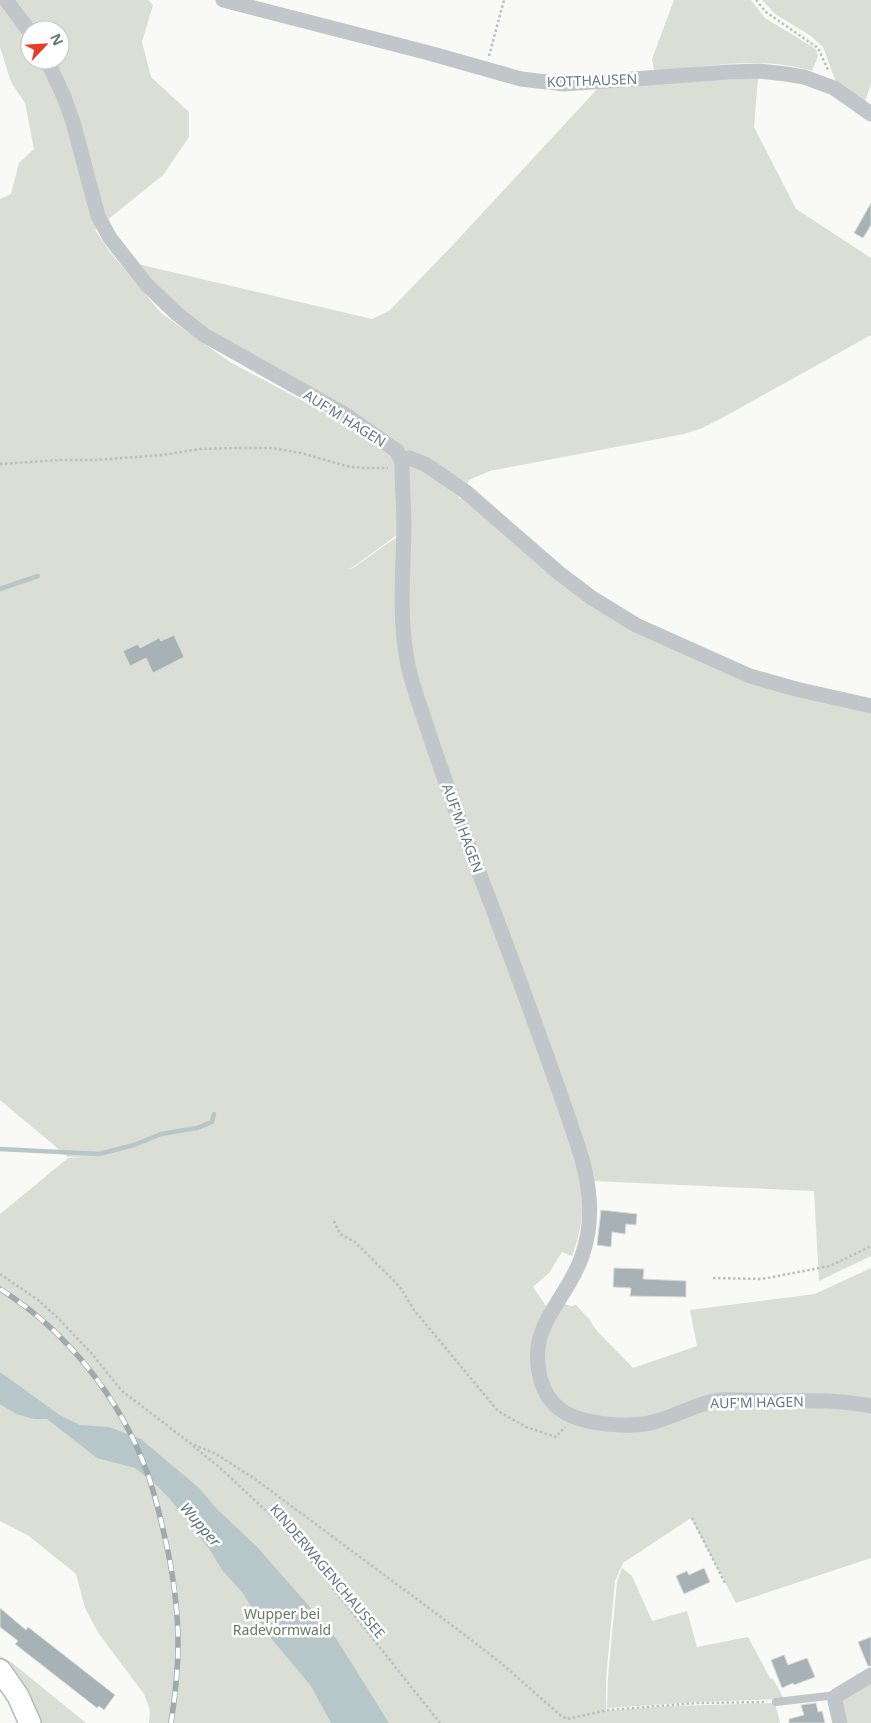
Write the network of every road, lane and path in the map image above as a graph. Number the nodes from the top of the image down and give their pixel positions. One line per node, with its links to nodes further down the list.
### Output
1 (6, 0): 5 (street)
2 (223, 0): 7 (street, KOTTHAUSEN)
3 (504, 0): 7 (path)
4 (756, 0): 8 (path)
5 (21, 20)
6 (52, 70): 11 (street, AUF'M HAGEN)
7 (486, 70): 8 (street, KOTTHAUSEN)
8 (834, 88): 9 (street, KOTTHAUSEN)
9 (871, 114)
10 (0, 464): 11 (path)
11 (402, 464): 12 (street); 18 (street, AUF'M HAGEN)
12 (871, 706)
13 (334, 1222): 18 (path)
14 (871, 1246): 16 (path)
15 (0, 1274): 19 (path)
16 (714, 1278)
17 (871, 1406): 18 (street, AUF'M HAGEN)
18 (574, 1417)
19 (190, 1443): 25 (path); 27 (path, KINDERWAGENCHAUSSEE)
20 (692, 1518): 21 (path)
21 (726, 1585)
22 (0, 1670): 26 (main road)
23 (871, 1676): 24 (street)
24 (837, 1695): 25 (lane); 28 (street)
25 (776, 1702)
26 (30, 1723)
27 (440, 1723)
28 (840, 1723)

